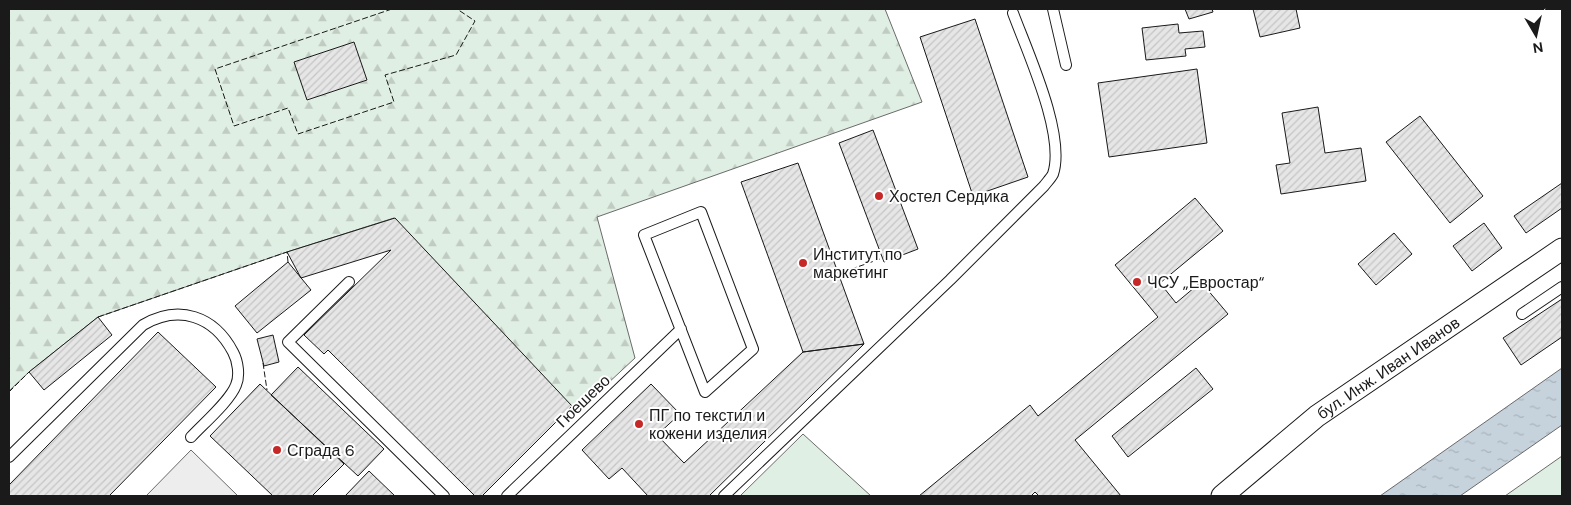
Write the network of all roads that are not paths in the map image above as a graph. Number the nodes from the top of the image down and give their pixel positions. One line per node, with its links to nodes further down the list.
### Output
1 (1053, 9): 3 (lane)
2 (1013, 13): 13 (lane)
3 (1066, 65)
4 (1562, 249): 14 (street, бул. Инж. Иван Иванов)
5 (349, 282): 11 (lane)
6 (1562, 287): 7 (lane)
7 (1522, 314)
8 (681, 329): 8 (lane); 12 (lane, Гюешево)
9 (191, 437): 10 (lane)
10 (9, 457)
11 (444, 496)
12 (507, 496)
13 (724, 496)
14 (1222, 496)

